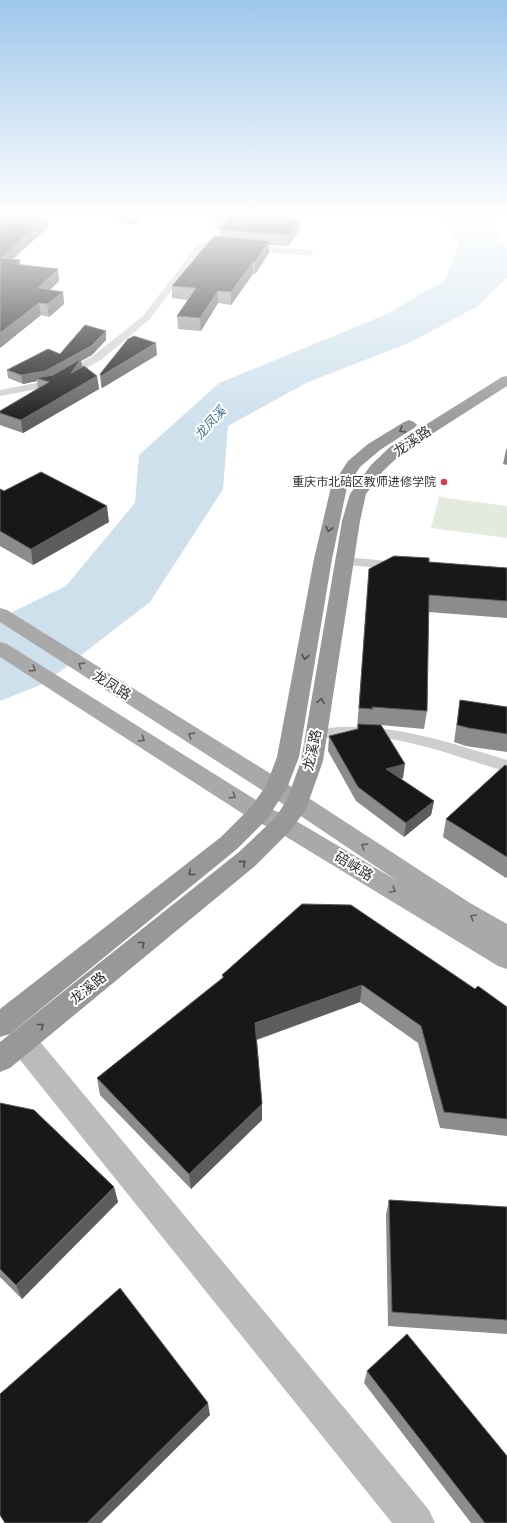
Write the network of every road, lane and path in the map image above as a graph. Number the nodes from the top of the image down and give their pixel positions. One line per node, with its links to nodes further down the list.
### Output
1 (170, 287): 4 (street)
2 (507, 365): 13 (highway, 龙溪路, one-way to 13)
3 (507, 380): 5 (highway, 龙溪路)
4 (0, 394)
5 (344, 561): 6 (street); 9 (highway, 龙溪路, one-way to 5)
6 (414, 568)
7 (0, 614): 10 (main road, 龙凤路, one-way to 7)
8 (0, 648): 12 (main road, 龙凤路, one-way to 12)
9 (316, 734): 11 (street); 14 (highway, 龙溪路)
10 (224, 755): 13 (main road, 碚峡路)
11 (507, 766)
12 (200, 776): 15 (main road, 碚峡路, one-way to 15)
13 (276, 788): 14 (main road, 碚峡路); 15 (highway, 龙溪路)
14 (298, 803): 16 (highway, 龙溪路); 17 (main road, 碚峡路, one-way to 14)
15 (259, 813): 16 (main road, 碚峡路); 19 (highway, 龙溪路, one-way to 19)
16 (283, 824): 18 (main road, 碚峡路, one-way to 18); 19 (highway, 龙溪路, one-way to 16)
17 (507, 937)
18 (507, 958)
19 (6, 1046): 20 (street)
20 (416, 1523)

